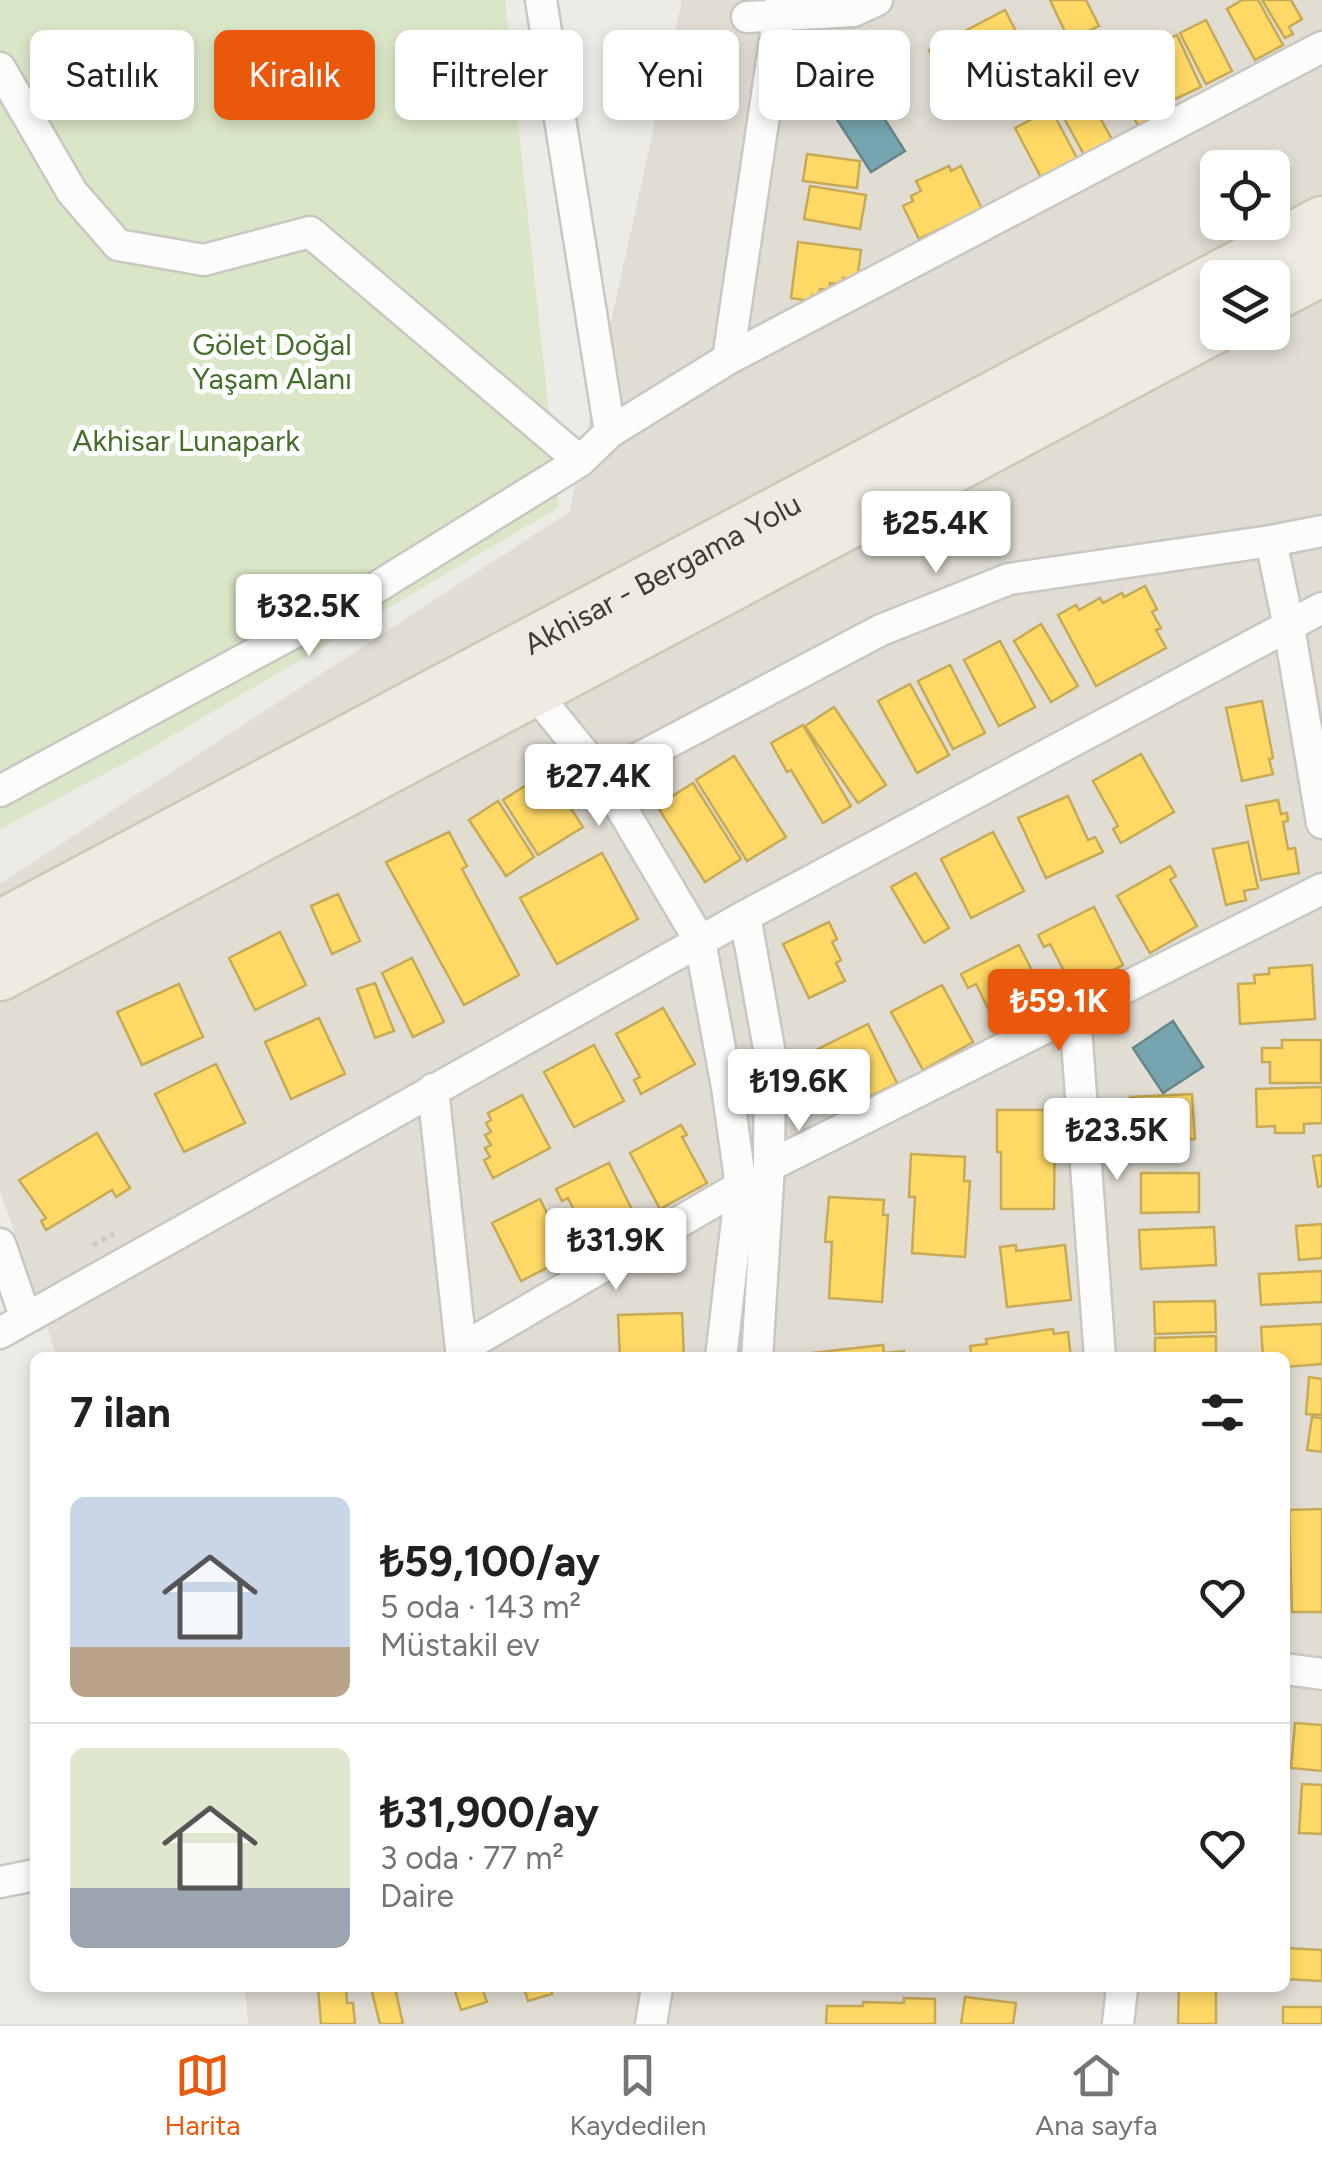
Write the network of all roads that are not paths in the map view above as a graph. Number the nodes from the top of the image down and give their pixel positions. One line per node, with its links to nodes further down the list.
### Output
1 (541, 0): 12 (street)
2 (877, 0): 3 (street)
3 (780, 8): 4 (street); 11 (street)
4 (747, 17)
5 (1322, 47): 11 (street)
6 (0, 68): 13 (street)
7 (1322, 222): 24 (main road, Akhisar - Bergama Yolu)
8 (1322, 270): 9 (main road)
9 (1290, 287)
10 (1200, 336): 18 (main road, Akhisar - Bergama Yolu)
11 (728, 359): 12 (street)
12 (610, 432): 13 (street)
13 (580, 462): 20 (street)
14 (1322, 530): 15 (street)
15 (1271, 541): 17 (street); 19 (street)
16 (1322, 608): 17 (street)
17 (1289, 627): 21 (street); 23 (street)
18 (534, 692): 19 (street); 26 (main road, Akhisar - Bergama Yolu)
19 (602, 777): 25 (street)
20 (0, 791)
21 (1322, 823)
22 (1322, 889): 27 (street)
23 (745, 916): 25 (street); 29 (street)
24 (0, 926)
25 (700, 941): 28 (street); 30 (street)
26 (0, 975)
27 (1075, 1013): 29 (street); 37 (street)
28 (432, 1089): 32 (street); 33 (street)
29 (769, 1166): 36 (street)
30 (740, 1186): 34 (street); 35 (street)
31 (0, 1244): 32 (street)
32 (12, 1324)
33 (462, 1352)
34 (464, 1352)
35 (721, 1352)
36 (757, 1352)
37 (1100, 1352)
38 (1290, 1670): 39 (street)
39 (1322, 1674)
40 (30, 1876): 41 (street)
41 (0, 1882)
42 (655, 1992): 44 (street)
43 (1122, 1992): 45 (street)
44 (649, 2024)
45 (1118, 2024)

